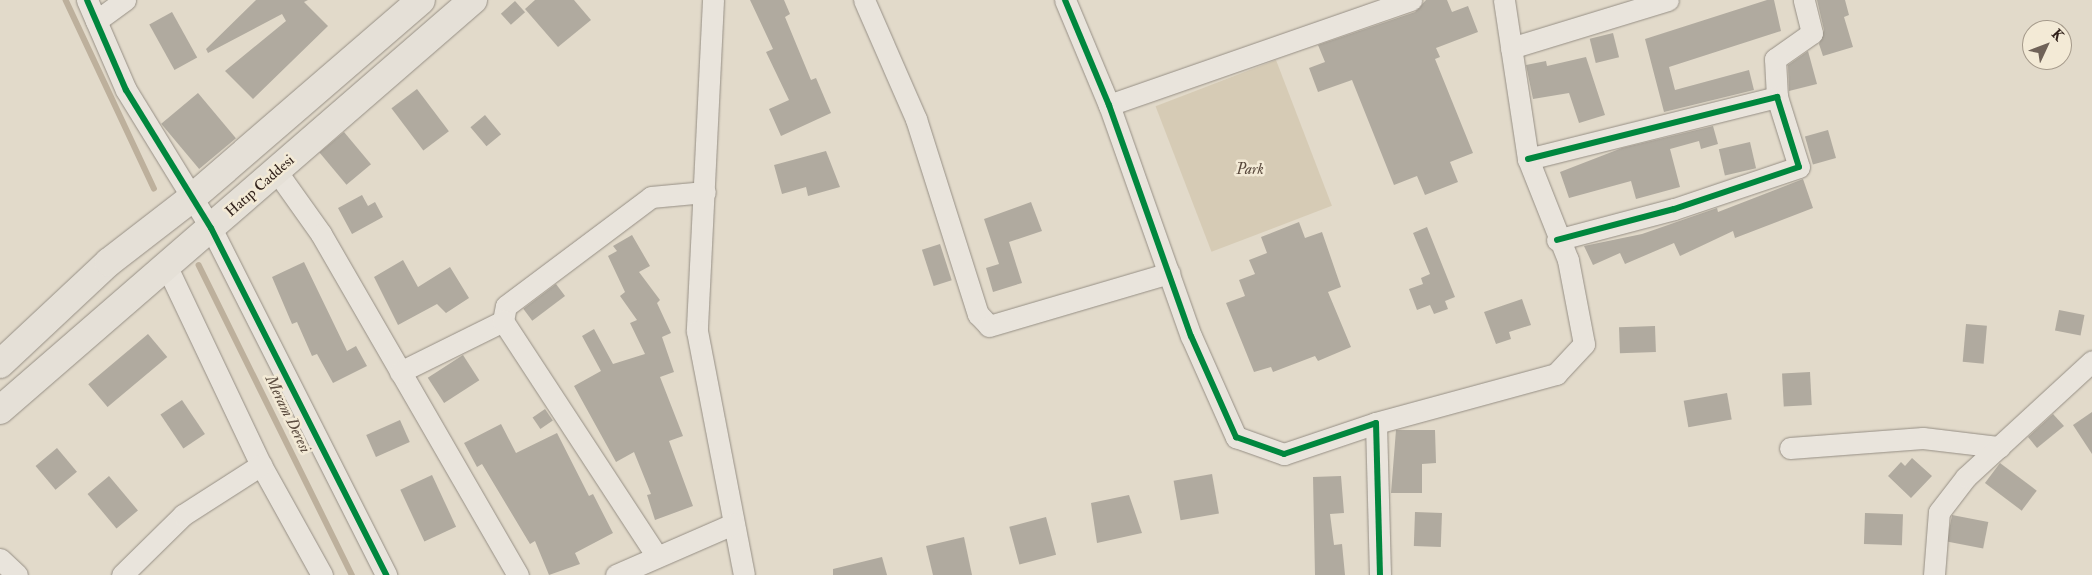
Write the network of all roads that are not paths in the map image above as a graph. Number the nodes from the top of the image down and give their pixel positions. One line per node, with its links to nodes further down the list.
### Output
1 (87, 0): 12 (street)
2 (125, 0): 12 (street)
3 (420, 0): 19 (main road)
4 (473, 0): 17 (main road, Hatıp Caddesi)
5 (713, 0): 18 (street)
6 (864, 0): 23 (street)
7 (1065, 0): 15 (street)
8 (1411, 0): 15 (street)
9 (1504, 0): 13 (street)
10 (1668, 0): 13 (street)
11 (1804, 0): 14 (street)
12 (96, 21): 19 (street)
13 (1511, 48): 16 (street)
14 (1777, 97): 16 (street); 21 (street)
15 (1109, 105): 23 (street)
16 (1528, 159): 21 (street)
17 (277, 172): 20 (main road, Hatıp Caddesi); 27 (street)
18 (705, 192): 24 (street); 33 (street)
19 (193, 198): 20 (street); 26 (main road)
20 (212, 228): 22 (main road, Hatıp Caddesi); 39 (street)
21 (1557, 240): 29 (street)
22 (166, 265): 28 (main road, Hatıp Caddesi); 32 (street)
23 (1169, 273): 29 (street)
24 (503, 321): 27 (street); 34 (street)
25 (2092, 361): 30 (street)
26 (0, 364)
27 (400, 372): 40 (street)
28 (0, 410)
29 (1376, 423): 43 (street)
30 (1998, 447): 31 (street); 44 (street)
31 (1790, 448)
32 (260, 466): 37 (street); 38 (street)
33 (733, 524): 34 (street); 42 (street)
34 (657, 556): 41 (street)
35 (0, 559): 36 (street)
36 (16, 575)
37 (122, 575)
38 (322, 575)
39 (386, 575)
40 (518, 575)
41 (616, 575)
42 (744, 575)
43 (1380, 575)
44 (1934, 575)

